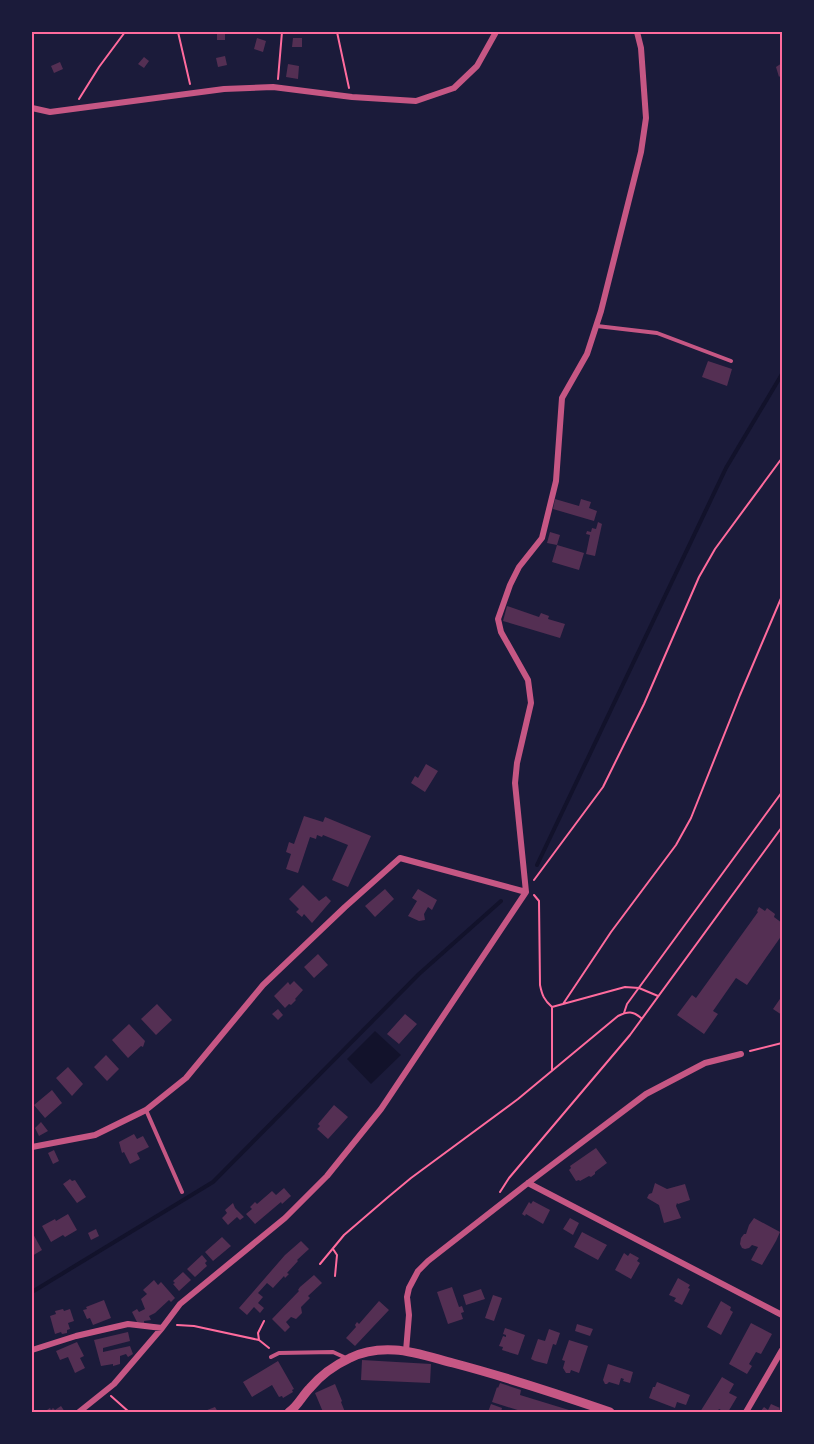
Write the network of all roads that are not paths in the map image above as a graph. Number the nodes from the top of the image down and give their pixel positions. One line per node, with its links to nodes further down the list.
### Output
1 (496, 32): 3 (street)
2 (637, 32): 4 (street)
3 (32, 108)
4 (596, 326): 5 (lane); 6 (street)
5 (731, 361)
6 (526, 892): 8 (street); 13 (street)
7 (741, 1054): 10 (street)
8 (146, 1110): 9 (street); 11 (lane)
9 (32, 1147)
10 (528, 1183): 12 (street); 16 (street)
11 (182, 1192)
12 (783, 1316)
13 (162, 1328): 14 (street); 20 (street)
14 (32, 1350)
15 (783, 1350): 23 (street)
16 (406, 1351): 18 (street); 19 (street)
17 (271, 1357): 18 (lane)
18 (348, 1359): 21 (street)
19 (591, 1409): 22 (street)
20 (79, 1413)
21 (289, 1413)
22 (610, 1413)
23 (746, 1413)

